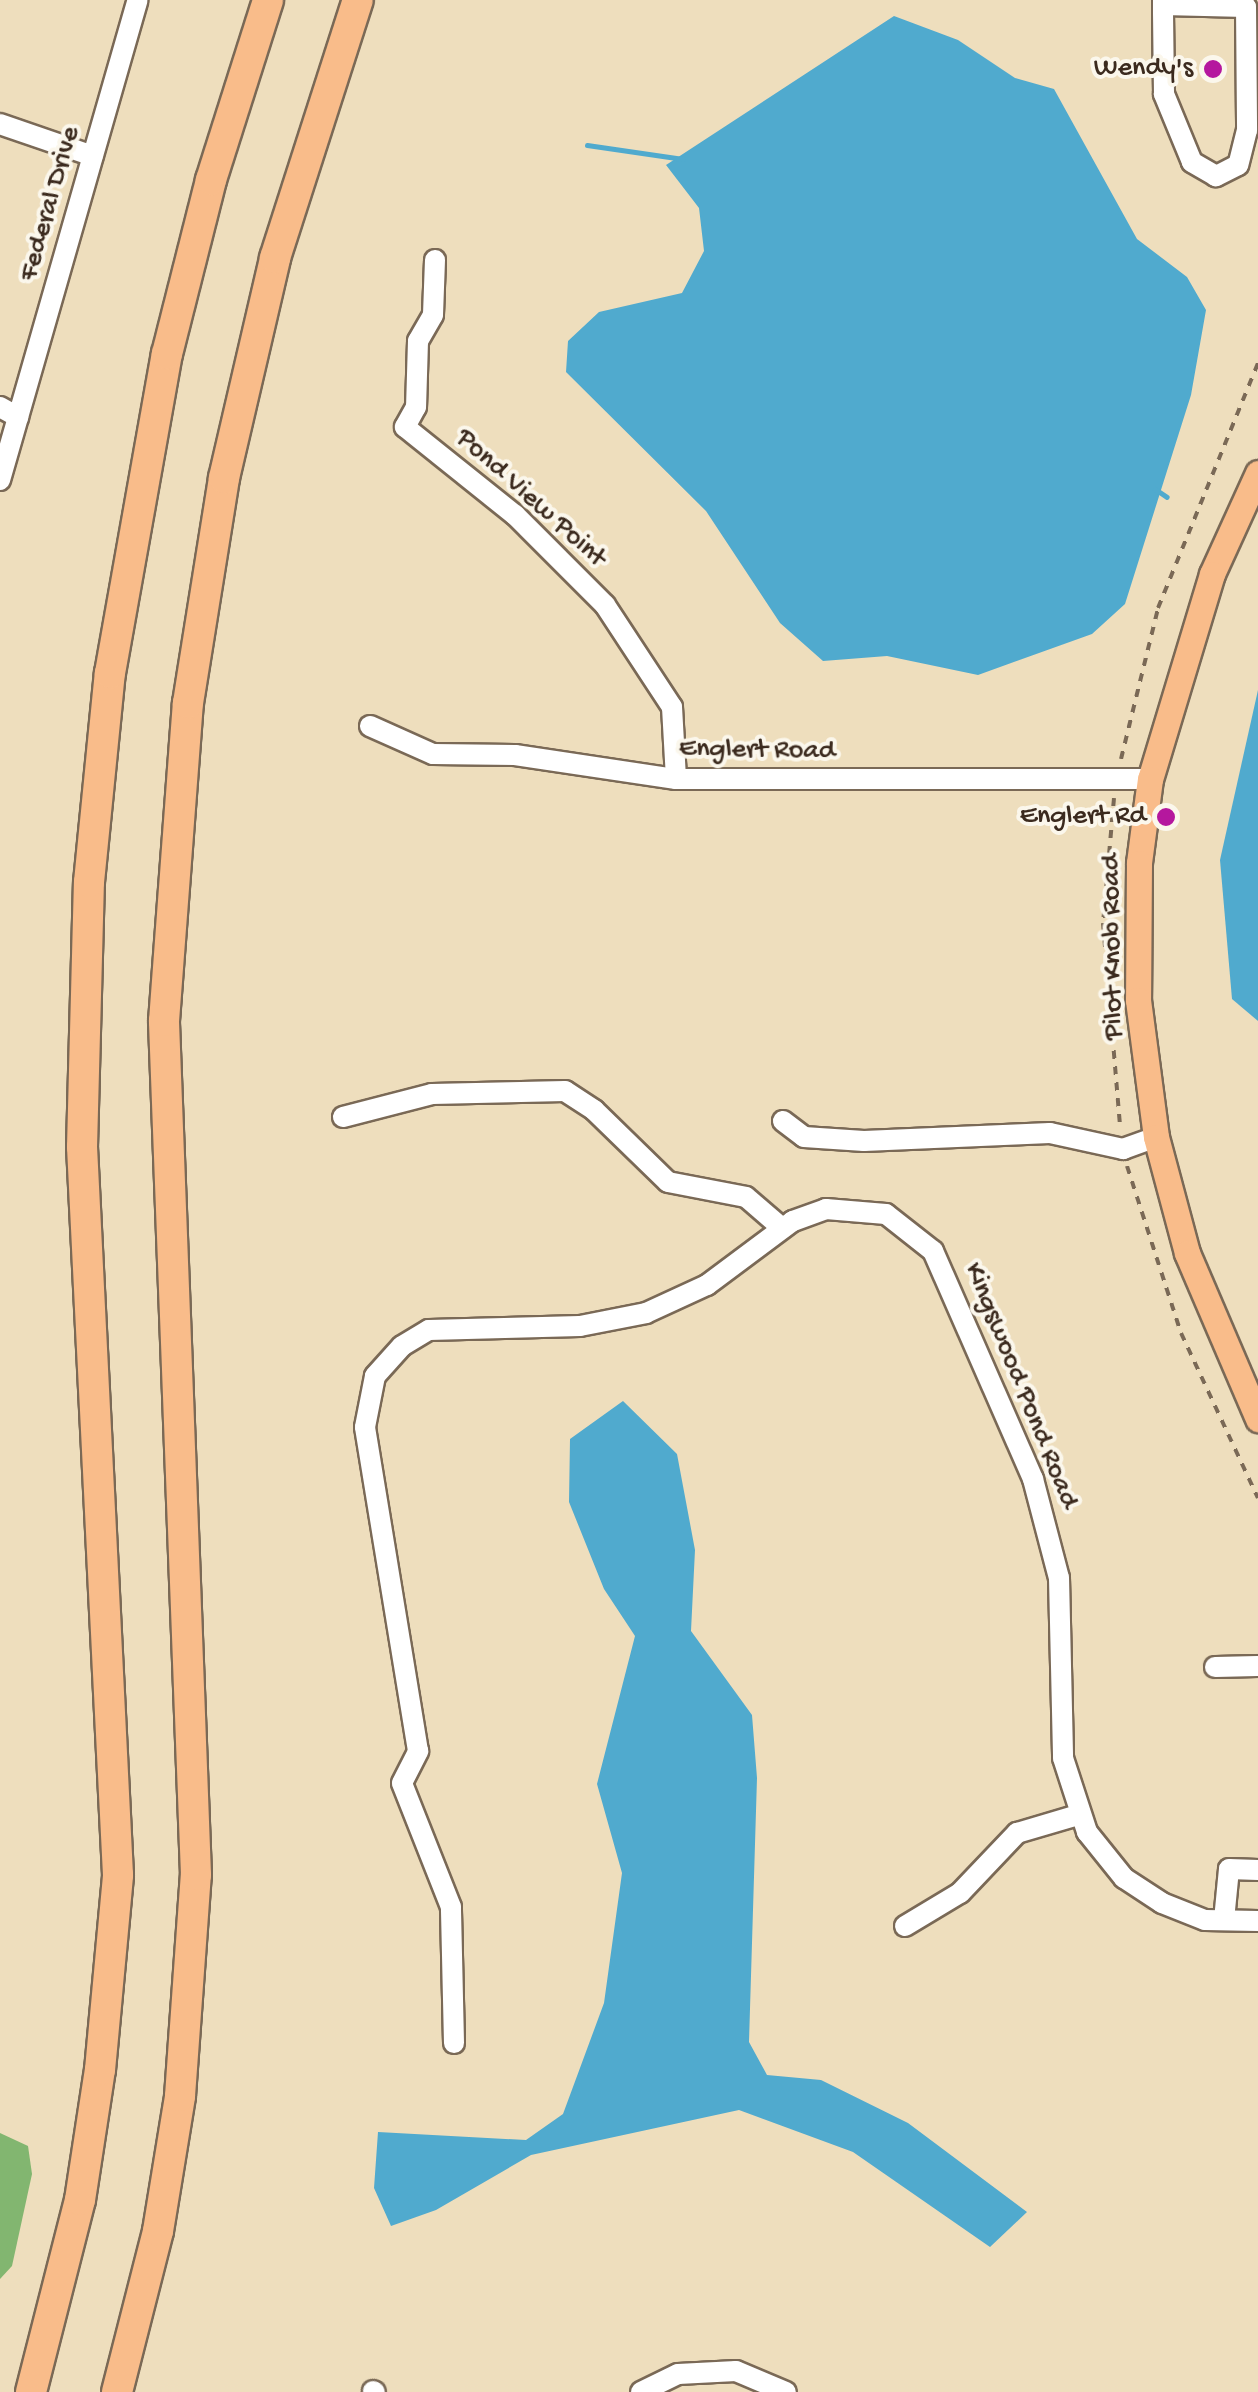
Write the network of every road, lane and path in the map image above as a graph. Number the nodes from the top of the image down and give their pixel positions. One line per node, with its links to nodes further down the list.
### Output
1 (138, 0): 6 (street, Federal Drive)
2 (268, 0): 27 (highway)
3 (358, 0): 28 (highway)
4 (1163, 3): 4 (street)
5 (0, 124): 6 (street)
6 (93, 156): 8 (street, Federal Drive)
7 (435, 260): 12 (street, Pond View Point)
8 (9, 412): 10 (street, Federal Drive)
9 (1258, 474): 13 (main road, Pilot Knob Road)
10 (0, 480)
11 (370, 726): 12 (street, Englert Road)
12 (676, 779): 13 (street, Englert Road)
13 (1150, 779): 16 (main road, Pilot Knob Road)
14 (343, 1117): 17 (street)
15 (783, 1121): 16 (street)
16 (1156, 1136): 18 (main road, Pilot Knob Road)
17 (782, 1228): 21 (street, Kingswood Pond Road); 26 (street, Kingswood Pond Road)
18 (1258, 1419)
19 (1258, 1666): 20 (street)
20 (1215, 1667)
21 (1078, 1815): 23 (street, Kingswood Pond Road); 25 (street)
22 (1258, 1870): 23 (street)
23 (1224, 1920): 24 (street, Kingswood Pond Road)
24 (1258, 1921)
25 (905, 1926)
26 (454, 2043)
27 (31, 2392)
28 (118, 2392)
29 (641, 2392): 30 (street)
30 (786, 2392)

